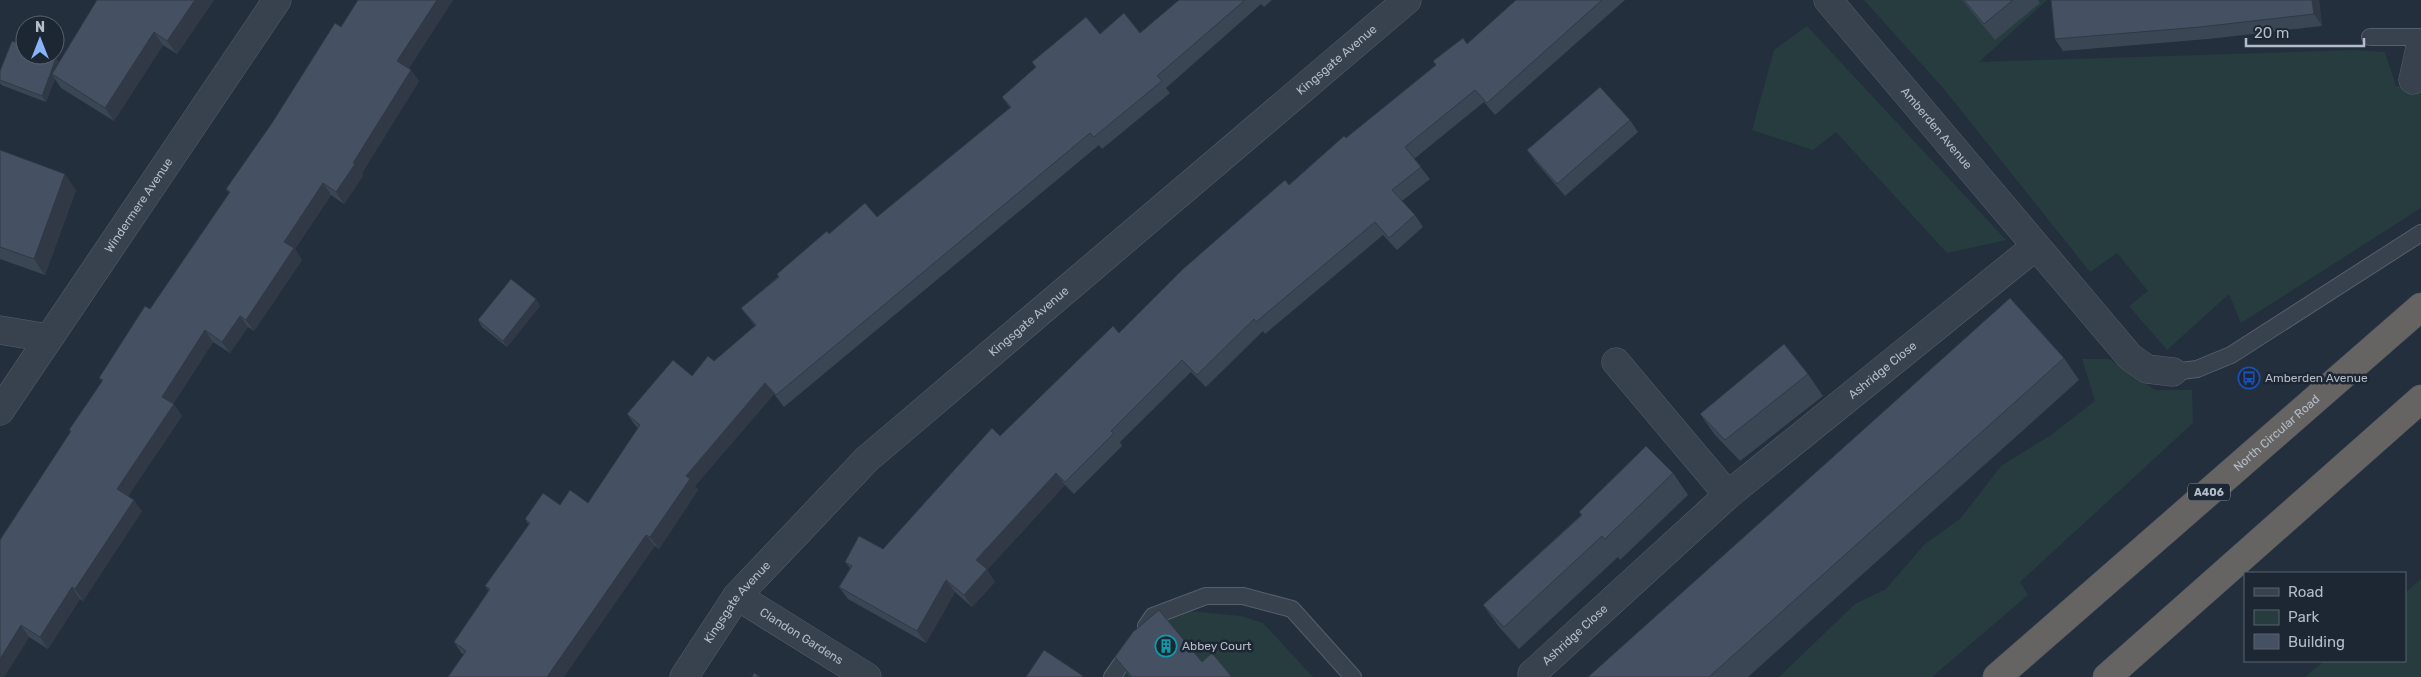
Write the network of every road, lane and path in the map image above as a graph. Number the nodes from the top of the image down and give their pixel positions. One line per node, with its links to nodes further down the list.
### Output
1 (277, 0): 12 (street, Windermere Avenue)
2 (1407, 0): 18 (street, Kingsgate Avenue)
3 (1828, 0): 9 (street, Amberden Avenue)
4 (2370, 37): 5 (lane)
5 (2421, 37)
6 (2421, 43): 7 (street)
7 (2413, 80)
8 (2421, 233): 14 (lane)
9 (2036, 246): 14 (street, Amberden Avenue); 17 (street, Ashridge Close)
10 (2421, 307): 24 (highway, North Circular Road / A406)
11 (0, 330): 12 (street)
12 (48, 338): 16 (street, Windermere Avenue)
13 (1616, 362): 17 (street)
14 (2173, 372)
15 (2421, 399): 25 (highway)
16 (0, 411)
17 (1728, 495): 19 (street, Ashridge Close)
18 (737, 596): 20 (street, Kingsgate Avenue); 21 (street, Clandon Gardens)
19 (1532, 674)
20 (684, 677)
21 (867, 677)
22 (1112, 677): 23 (lane)
23 (1353, 677)
24 (1997, 677)
25 (2107, 677)

